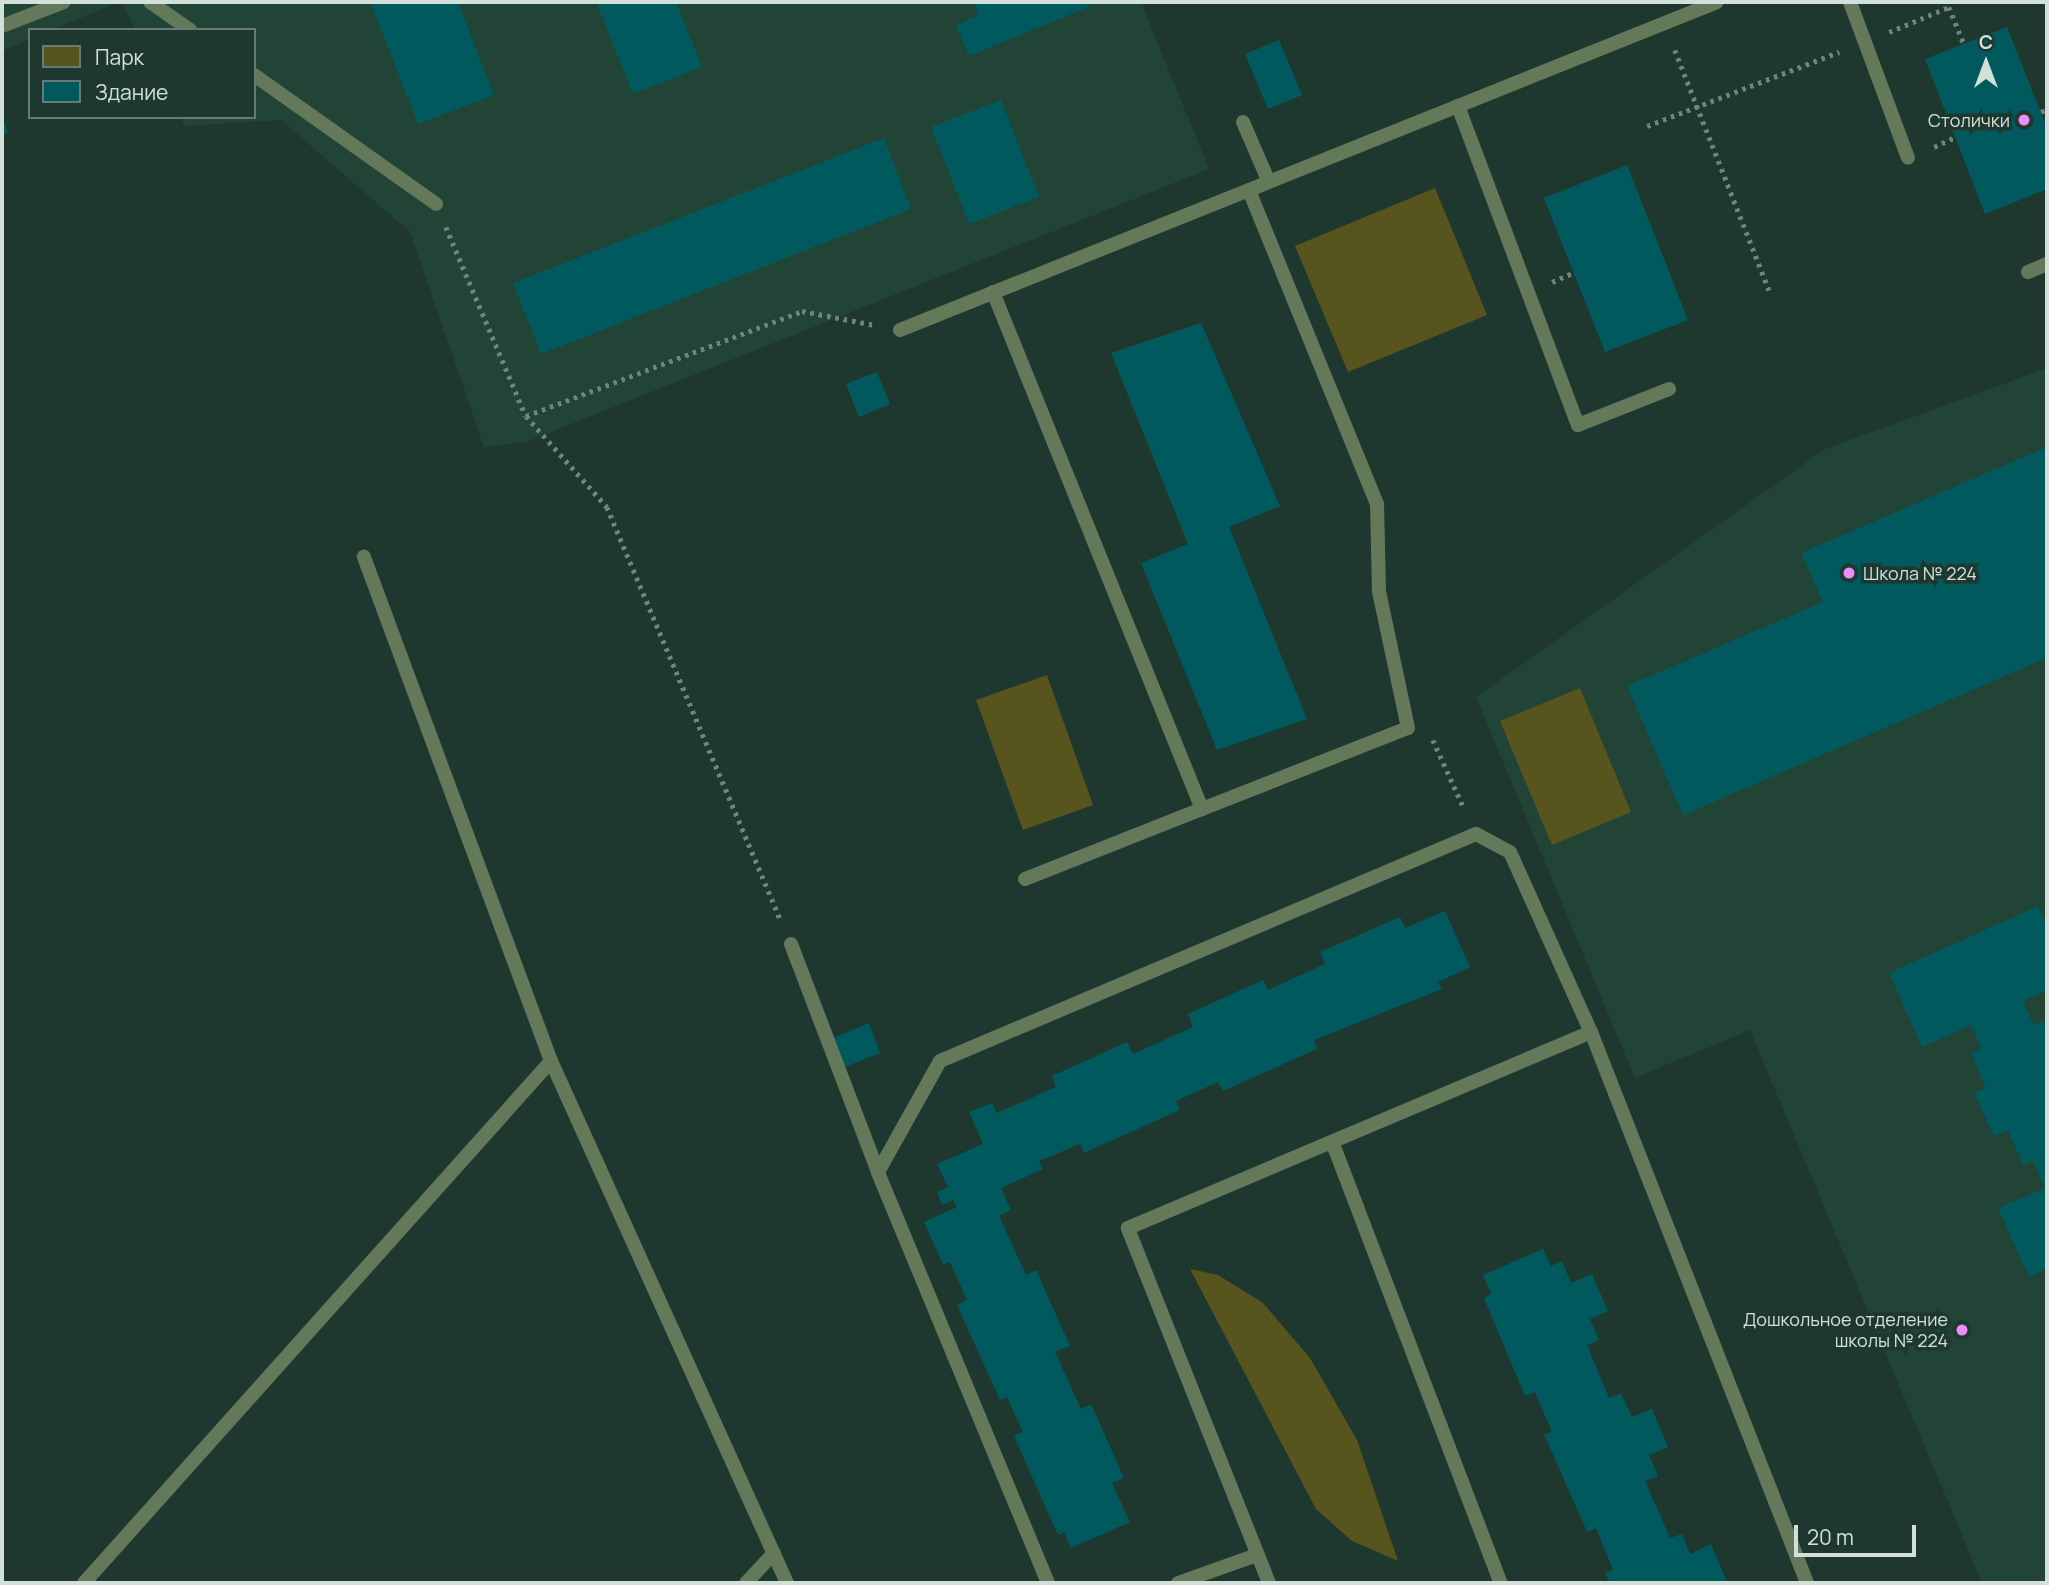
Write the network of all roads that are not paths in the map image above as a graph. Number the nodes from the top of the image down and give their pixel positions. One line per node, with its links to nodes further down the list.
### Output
1 (64, 2): 5 (lane)
2 (150, 2): 6 (lane)
3 (1717, 2): 8 (lane)
4 (1850, 2): 10 (lane)
5 (2, 26)
6 (187, 28)
7 (256, 76): 13 (lane)
8 (1458, 106): 11 (lane); 18 (lane)
9 (1243, 122): 11 (lane)
10 (1908, 158)
11 (1269, 182): 12 (lane)
12 (1249, 190): 16 (lane); 20 (lane)
13 (436, 204)
14 (2047, 264): 15 (lane)
15 (2028, 272)
16 (993, 292): 17 (lane); 20 (lane)
17 (900, 330)
18 (1669, 390)
19 (364, 557): 24 (lane)
20 (1202, 809): 21 (lane)
21 (1025, 879)
22 (791, 944): 26 (lane)
23 (1591, 1032): 25 (lane); 26 (lane); 36 (lane)
24 (551, 1061): 27 (lane); 29 (lane)
25 (1333, 1144): 28 (lane); 35 (lane)
26 (878, 1172): 32 (lane)
27 (774, 1553): 30 (lane); 31 (lane)
28 (1257, 1555): 33 (lane); 34 (lane)
29 (84, 1583)
30 (746, 1583)
31 (787, 1583)
32 (1048, 1583)
33 (1178, 1583)
34 (1269, 1583)
35 (1502, 1583)
36 (1807, 1583)

